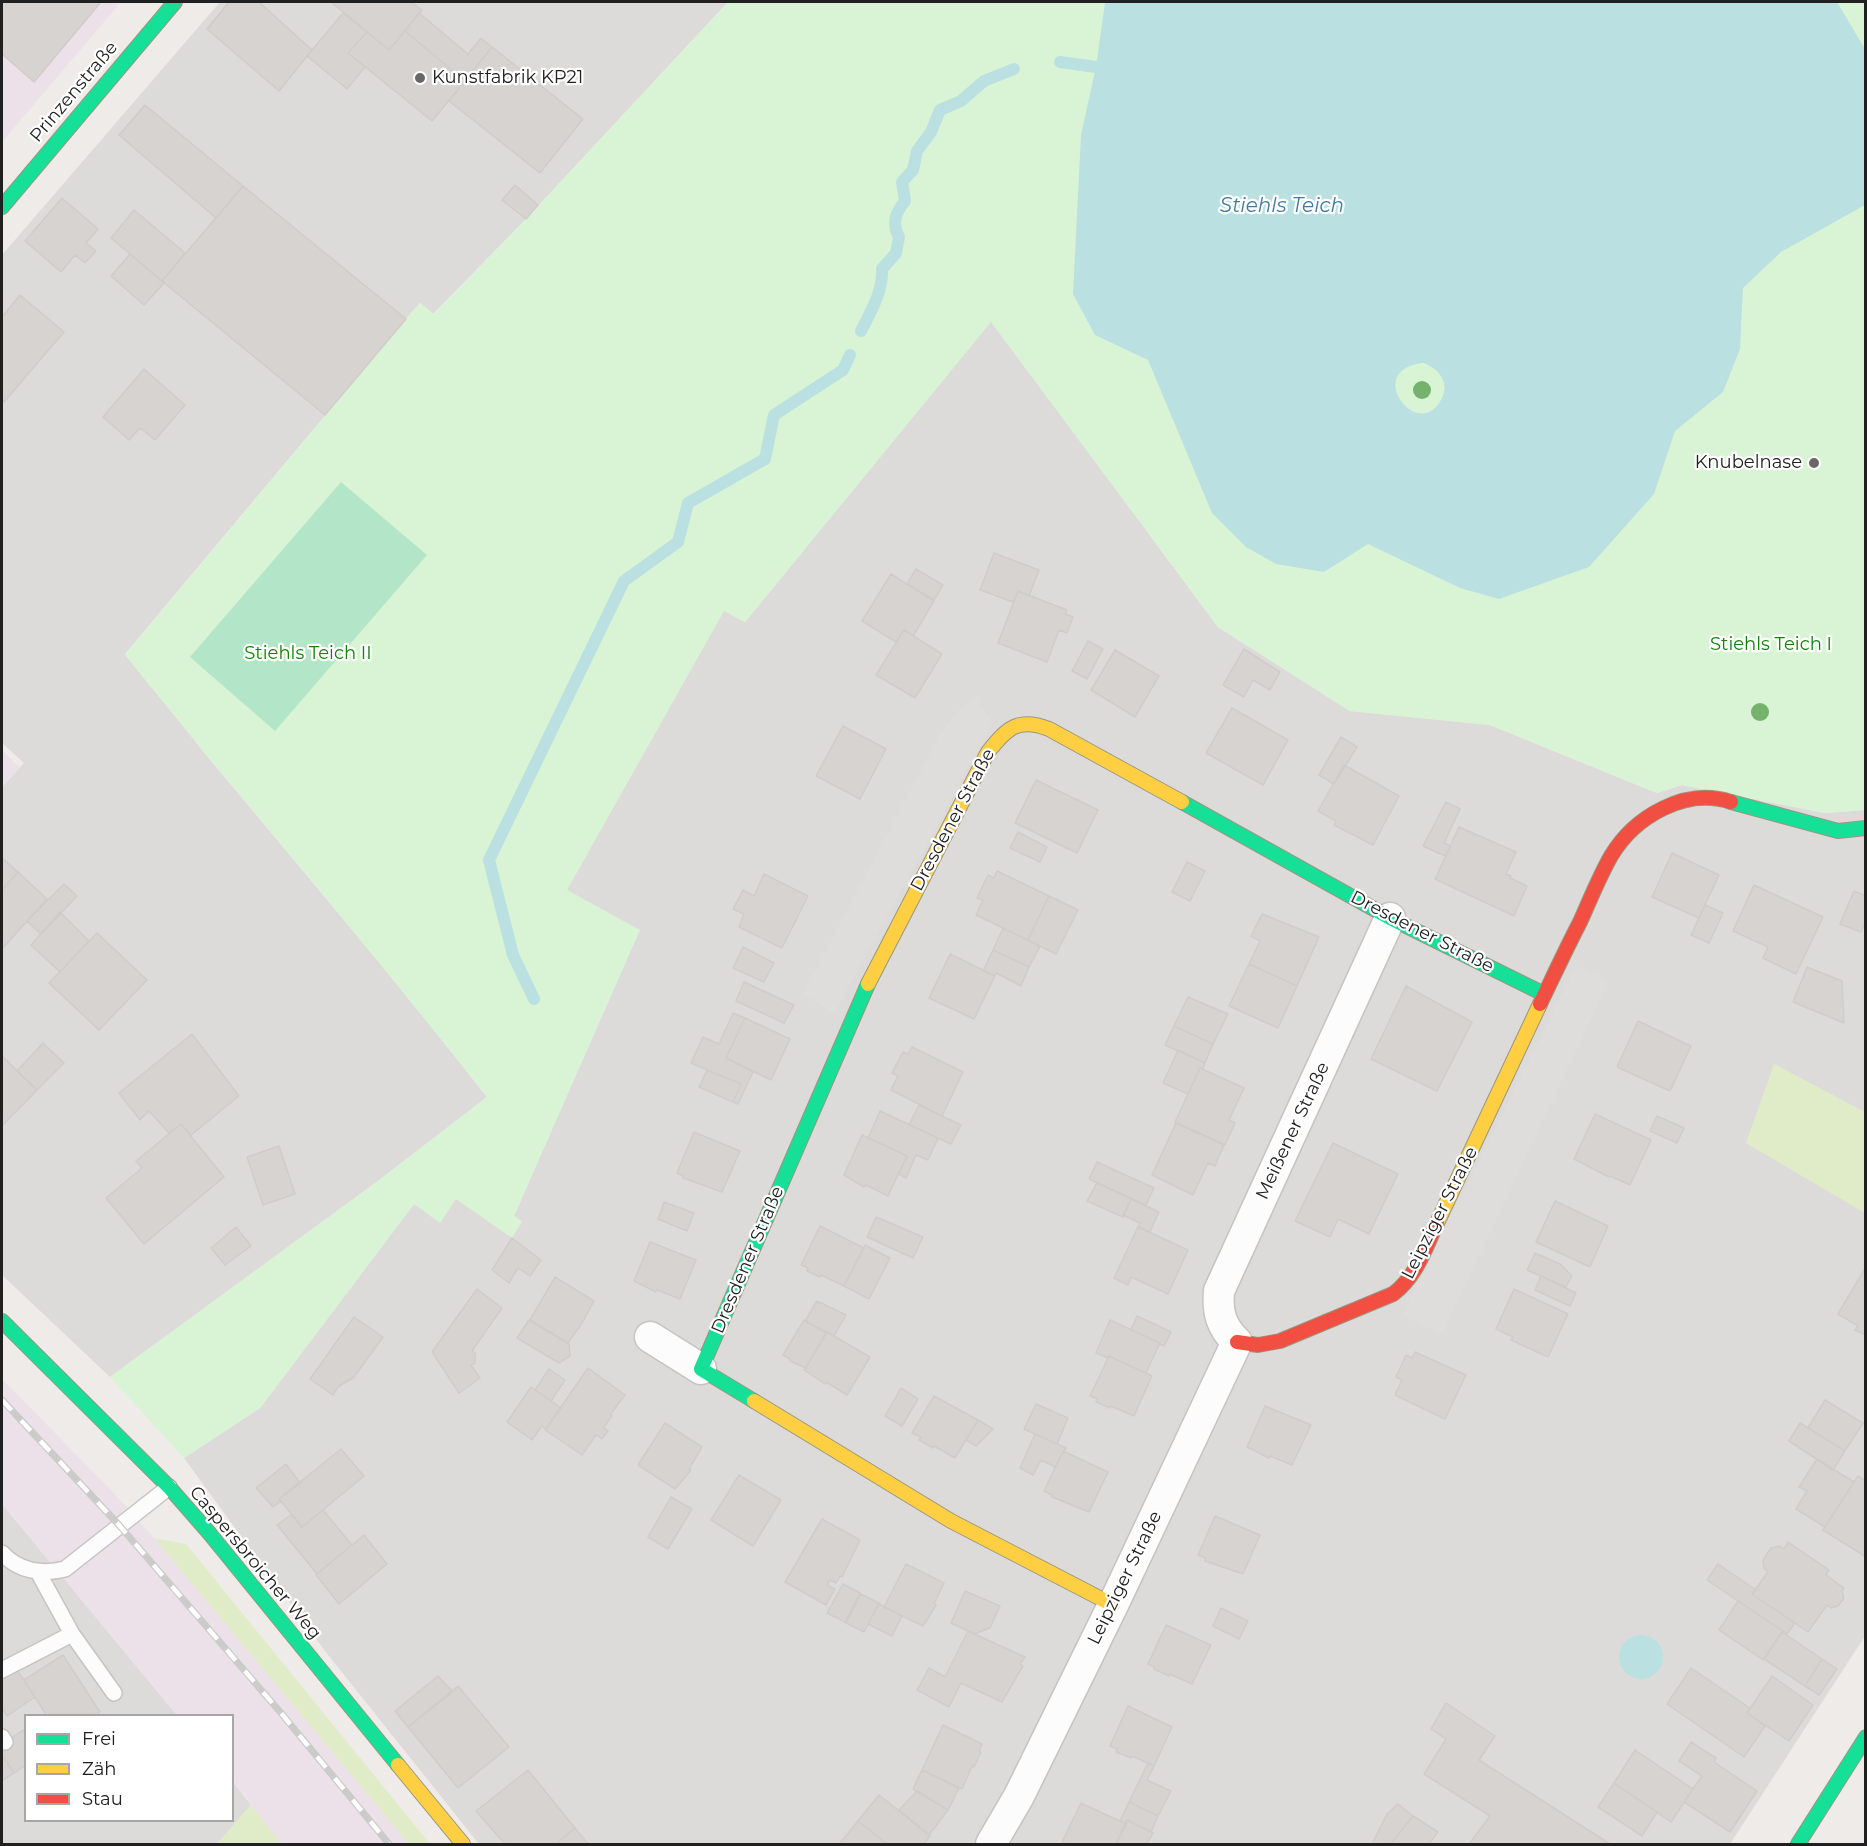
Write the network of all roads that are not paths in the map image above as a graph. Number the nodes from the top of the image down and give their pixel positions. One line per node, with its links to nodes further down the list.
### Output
1 (175, 2): 2 (street, Prinzenstraße)
2 (2, 207)
3 (1866, 828): 5 (street, Leipziger Straße)
4 (1390, 918): 5 (street, Dresdener Straße); 8 (street, Meißener Straße); 9 (street, Dresdener Straße)
5 (1544, 994): 8 (street, Leipziger Straße)
6 (2, 1321): 10 (street, Caspersbroicher Weg)
7 (650, 1337): 9 (street)
8 (1237, 1342): 13 (street, Leipziger Straße)
9 (701, 1370): 13 (street)
10 (169, 1487): 12 (lane); 18 (street, Caspersbroicher Weg)
11 (2, 1553): 12 (lane)
12 (38, 1572): 14 (lane)
13 (1113, 1605): 19 (street, Leipziger Straße)
14 (72, 1634): 15 (lane); 16 (lane)
15 (2, 1670)
16 (114, 1693)
17 (1866, 1737): 20 (street)
18 (463, 1845)
19 (991, 1845)
20 (1798, 1845)

